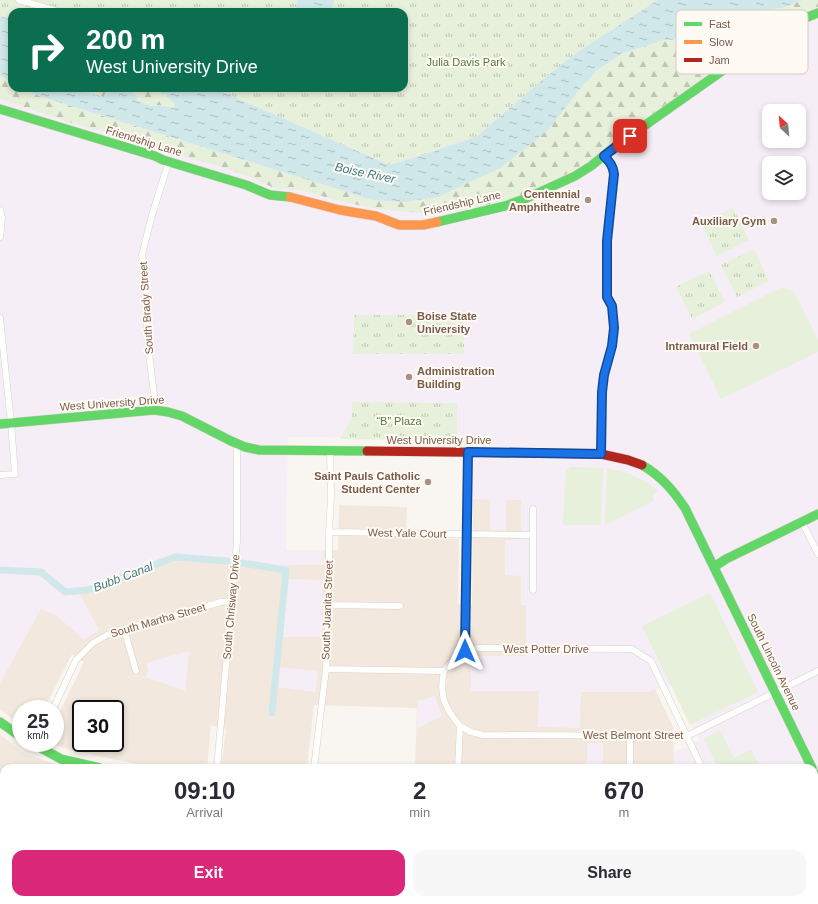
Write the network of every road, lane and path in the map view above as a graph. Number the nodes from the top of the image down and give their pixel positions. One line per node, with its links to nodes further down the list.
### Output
1 (19, 0): 2 (street)
2 (47, 8)
3 (818, 13): 4 (street, Friendship Lane)
4 (808, 17)
5 (718, 74): 7 (street, Friendship Lane)
6 (0, 109): 8 (street, Friendship Lane)
7 (604, 156): 8 (street, Friendship Lane); 18 (street)
8 (169, 161): 12 (street, South Brady Street)
9 (0, 210): 10 (street)
10 (0, 237)
11 (0, 318): 13 (street)
12 (154, 410): 13 (street, West University Drive); 15 (street, West University Drive)
13 (11, 422): 14 (street, West University Drive); 19 (street)
14 (0, 424)
15 (237, 445): 16 (street, West University Drive); 29 (street, South Chrisway Drive)
16 (330, 452): 17 (street, West University Drive); 23 (street, South Juanita Street)
17 (468, 452): 18 (street, West University Drive); 24 (street)
18 (601, 454): 27 (street, West University Drive)
19 (0, 475)
20 (533, 509): 25 (street)
21 (818, 514): 22 (street)
22 (802, 522): 26 (street); 27 (street)
23 (329, 532): 24 (street, West Yale Court); 30 (street, South Juanita Street)
24 (466, 534): 25 (street, West Yale Court); 33 (street)
25 (533, 535): 28 (street)
26 (818, 554)
27 (714, 567): 38 (street, South Lincoln Avenue)
28 (533, 590)
29 (231, 601): 32 (street, South Martha Street); 47 (street, South Chrisway Drive)
30 (329, 605): 31 (street); 34 (street, South Juanita Street)
31 (400, 606)
32 (124, 629): 36 (street); 39 (street, South Martha Street)
33 (465, 651): 35 (street, West Potter Drive); 44 (street, West Potter Drive)
34 (326, 669): 35 (street); 48 (street, South Juanita Street)
35 (444, 670): 41 (street)
36 (136, 671)
37 (818, 672): 38 (street, West Belmont Street)
38 (775, 693): 44 (street, West Belmont Street); 52 (street, South Lincoln Avenue)
39 (57, 700)
40 (0, 722): 42 (street)
41 (460, 726): 43 (street, West Belmont Street); 49 (street)
42 (12, 731)
43 (630, 735): 44 (street, West Belmont Street); 50 (street)
44 (687, 736): 51 (street)
45 (49, 752): 46 (street)
46 (83, 764)
47 (217, 764)
48 (314, 764)
49 (458, 764)
50 (630, 764)
51 (700, 764)
52 (810, 764)

